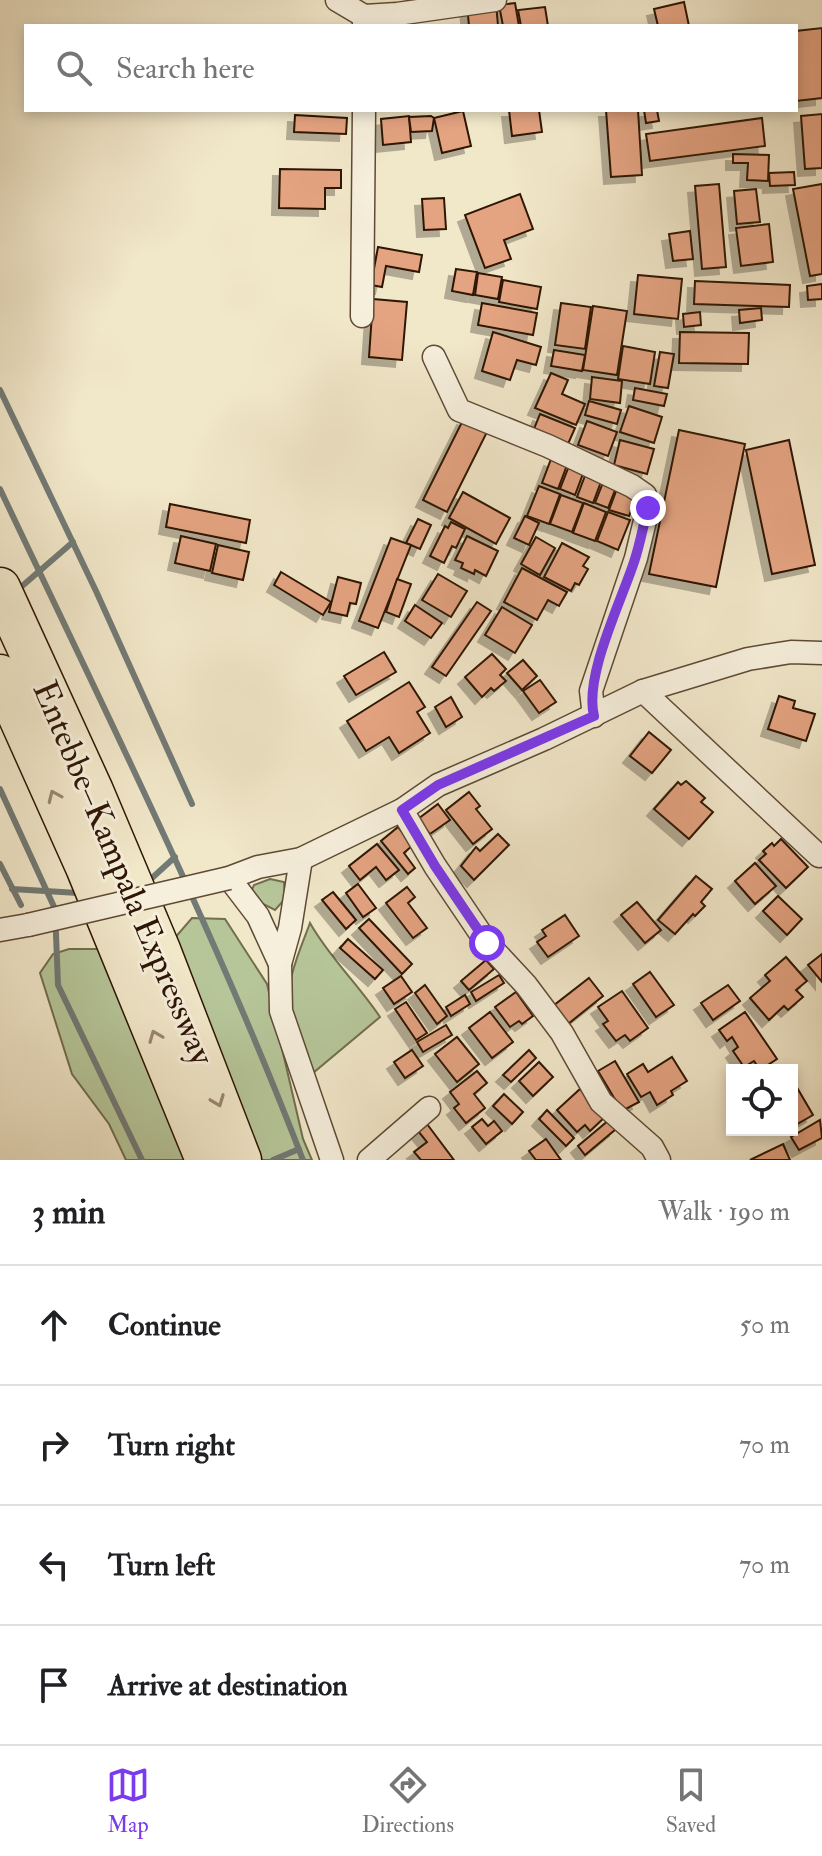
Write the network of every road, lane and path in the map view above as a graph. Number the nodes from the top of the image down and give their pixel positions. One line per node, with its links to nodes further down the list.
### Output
1 (337, 0): 3 (street)
2 (495, 0): 3 (street)
3 (364, 21)
4 (364, 112): 5 (street)
5 (362, 316)
6 (434, 357): 11 (street)
7 (0, 588): 20 (highway, Entebbe–Kampala Expressway, one-way to 20)
8 (822, 653): 10 (street)
9 (0, 675): 19 (highway, Entebbe–Kampala Expressway, one-way to 9)
10 (643, 691): 11 (street); 13 (street)
11 (594, 716): 12 (street)
12 (402, 810): 14 (street); 23 (street)
13 (819, 856)
14 (301, 859): 15 (street); 17 (street)
15 (229, 878): 16 (street, bridge); 17 (street)
16 (0, 930)
17 (280, 964): 21 (street)
18 (429, 1108): 22 (street)
19 (206, 1160)
20 (241, 1160)
21 (332, 1160)
22 (369, 1160)
23 (659, 1160)

